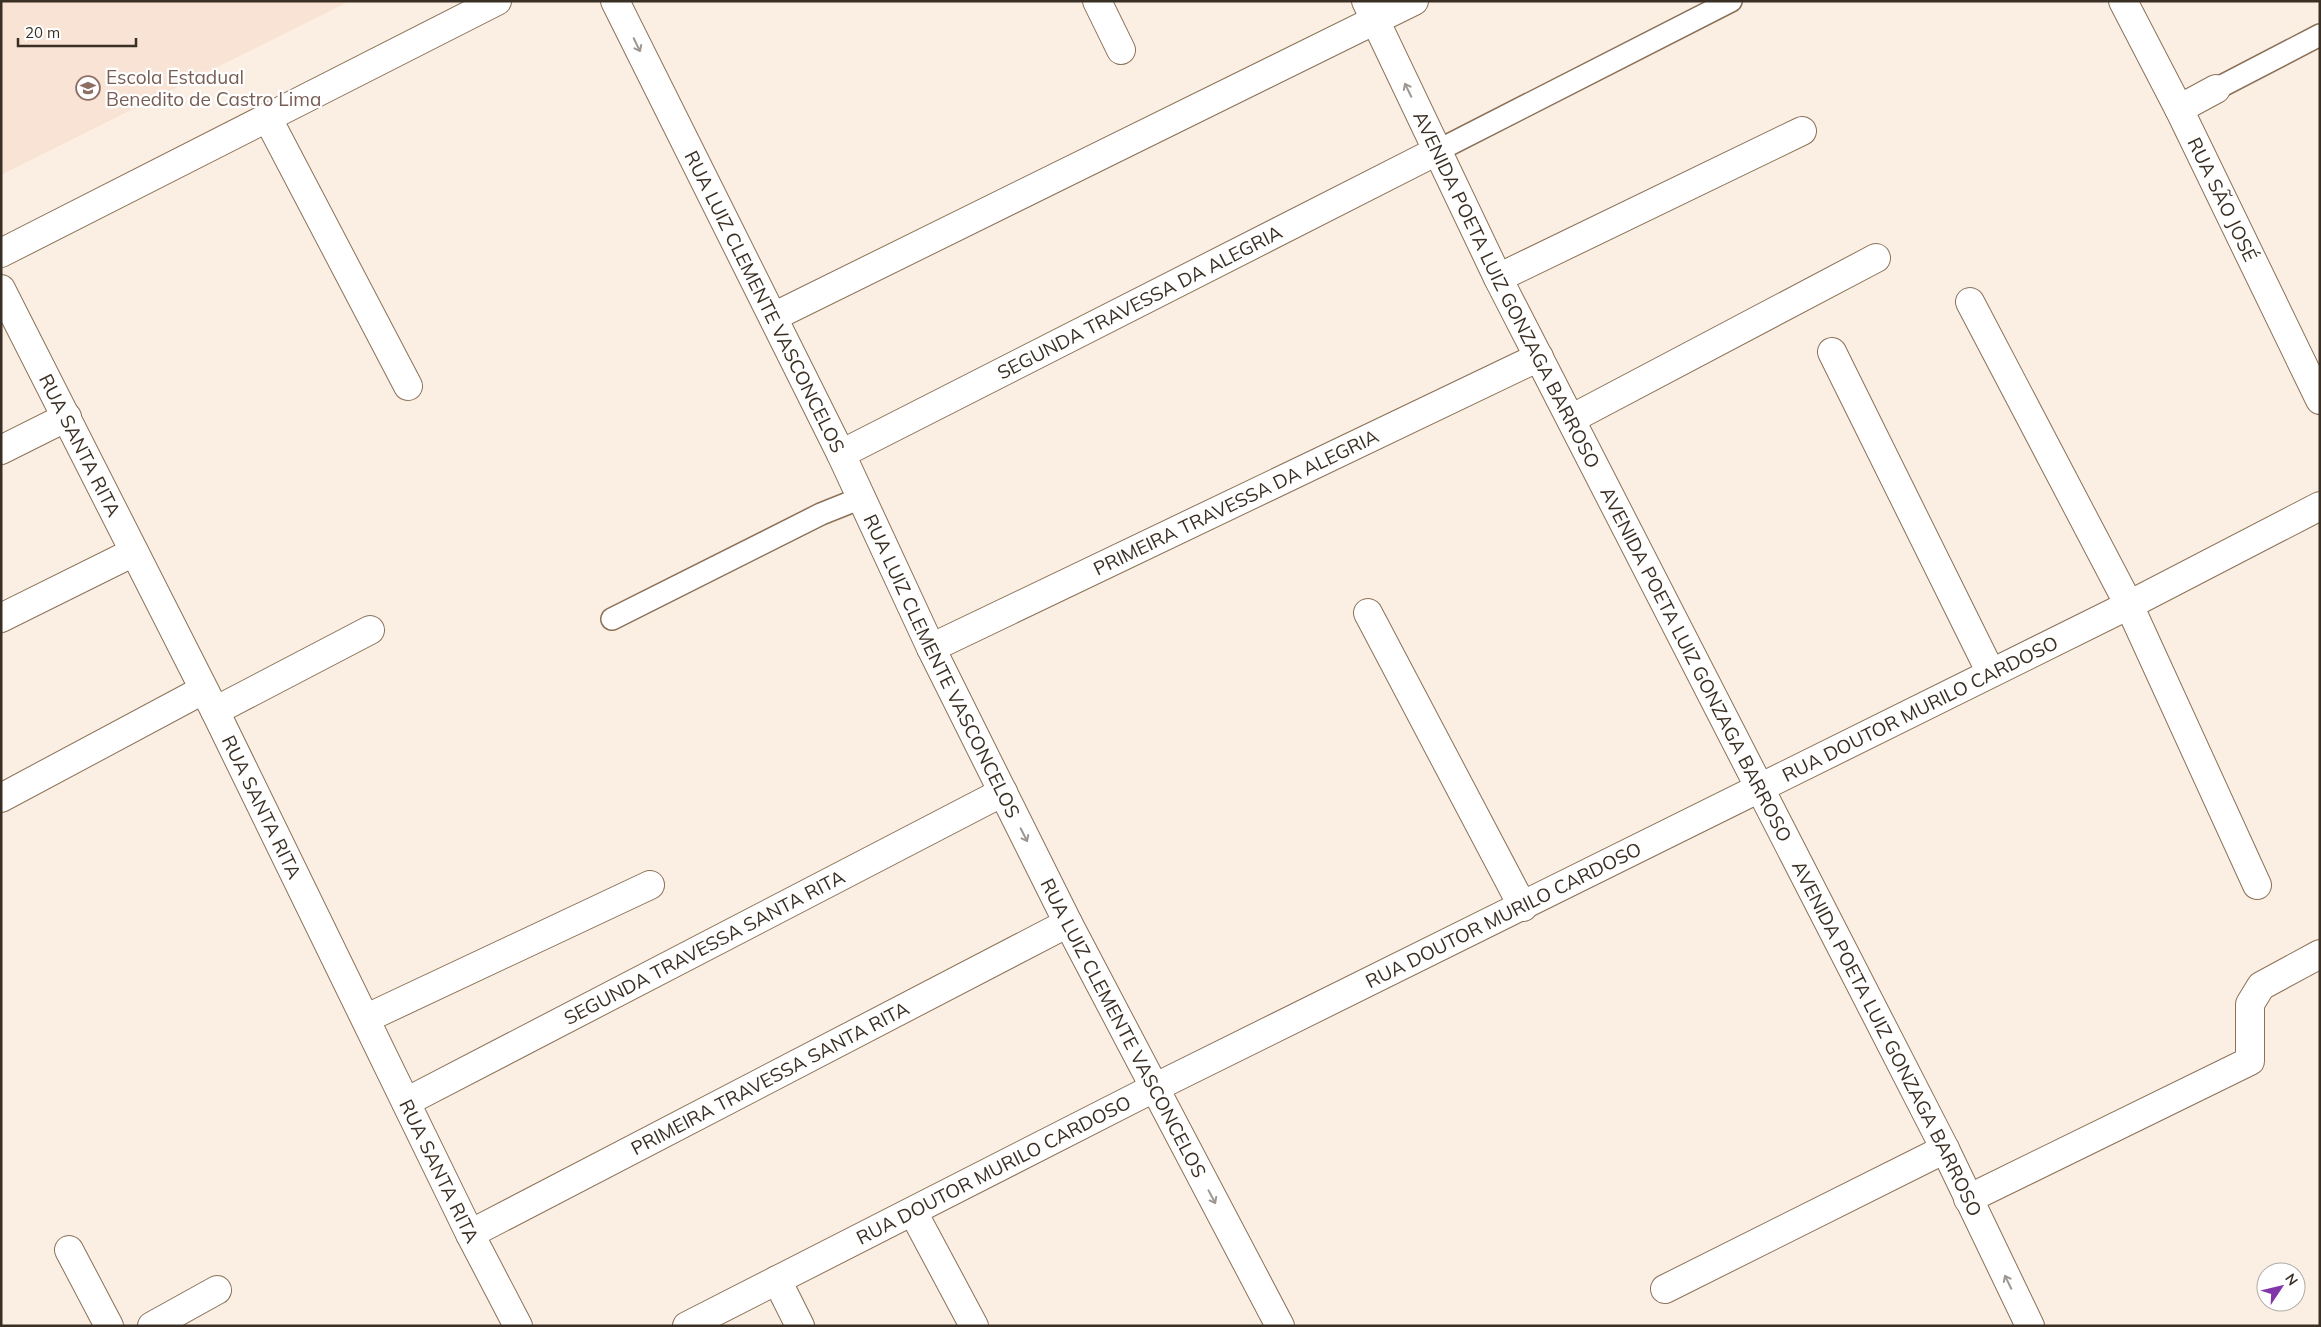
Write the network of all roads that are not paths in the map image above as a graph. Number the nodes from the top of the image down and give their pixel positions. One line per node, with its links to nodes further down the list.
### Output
1 (497, 1): 12 (street)
2 (615, 1): 20 (street, RUA LUIZ CLEMENTE VASCONCELOS, one-way to 20)
3 (1097, 1): 9 (street)
4 (1414, 1): 7 (street)
5 (1731, 1): 14 (lane)
6 (2123, 1): 11 (street, RUA SÃO JOSÉ)
7 (1370, 11): 14 (street, AVENIDA POETA LUIZ GONZAGA BARROSO, one-way to 7); 20 (street)
8 (2320, 35): 10 (lane)
9 (1121, 50)
10 (2216, 89): 11 (street)
11 (2179, 109): 24 (street, RUA SÃO JOSÉ)
12 (267, 117): 15 (street); 23 (street)
13 (1802, 131): 17 (street)
14 (1437, 151): 17 (street, AVENIDA POETA LUIZ GONZAGA BARROSO); 28 (street, SEGUNDA TRAVESSA DA ALEGRIA)
15 (1, 253)
16 (1876, 258): 26 (street)
17 (1498, 278): 22 (street, AVENIDA POETA LUIZ GONZAGA BARROSO)
18 (1, 289): 25 (street, RUA SANTA RITA)
19 (1970, 302): 32 (street)
20 (773, 317): 28 (street, RUA LUIZ CLEMENTE VASCONCELOS)
21 (1832, 352): 38 (street)
22 (1539, 357): 26 (street, AVENIDA POETA LUIZ GONZAGA BARROSO); 37 (street, PRIMEIRA TRAVESSA DA ALEGRIA)
23 (408, 386)
24 (2320, 400)
25 (67, 416): 27 (street); 31 (street, RUA SANTA RITA)
26 (1571, 419): 40 (street, AVENIDA POETA LUIZ GONZAGA BARROSO)
27 (1, 450)
28 (841, 454): 29 (street, RUA LUIZ CLEMENTE VASCONCELOS)
29 (861, 498): 35 (lane); 37 (street, RUA LUIZ CLEMENTE VASCONCELOS)
30 (2320, 506): 32 (street, RUA DOUTOR MURILO CARDOSO)
31 (134, 552): 34 (street); 39 (street, RUA SANTA RITA)
32 (2128, 605): 38 (street, RUA DOUTOR MURILO CARDOSO); 44 (street)
33 (1368, 612): 45 (street)
34 (1, 618)
35 (612, 619)
36 (370, 630): 39 (street)
37 (931, 648): 41 (street, RUA LUIZ CLEMENTE VASCONCELOS)
38 (1990, 672): 40 (street, RUA DOUTOR MURILO CARDOSO)
39 (209, 701): 42 (street); 48 (street, RUA SANTA RITA)
40 (1760, 788): 45 (street, RUA DOUTOR MURILO CARDOSO); 51 (street, AVENIDA POETA LUIZ GONZAGA BARROSO)
41 (1003, 792): 46 (street, RUA LUIZ CLEMENTE VASCONCELOS, one-way to 46); 50 (street, SEGUNDA TRAVESSA SANTA RITA)
42 (1, 798)
43 (650, 885): 48 (street)
44 (2257, 885)
45 (1522, 907): 49 (street, RUA DOUTOR MURILO CARDOSO)
46 (1068, 923): 49 (street, RUA LUIZ CLEMENTE VASCONCELOS); 54 (street, PRIMEIRA TRAVESSA SANTA RITA)
47 (2320, 954): 52 (street)
48 (367, 1018): 50 (street, RUA SANTA RITA)
49 (1154, 1088): 53 (street, RUA DOUTOR MURILO CARDOSO); 65 (street, RUA LUIZ CLEMENTE VASCONCELOS, one-way to 65)
50 (406, 1102): 54 (street, RUA SANTA RITA)
51 (1945, 1149): 52 (street, AVENIDA POETA LUIZ GONZAGA BARROSO); 57 (street)
52 (1968, 1198): 66 (street, AVENIDA POETA LUIZ GONZAGA BARROSO, one-way to 52)
53 (913, 1212): 56 (street, RUA DOUTOR MURILO CARDOSO); 64 (street)
54 (470, 1234): 61 (street, RUA SANTA RITA)
55 (69, 1250): 59 (street)
56 (777, 1280): 62 (street, RUA DOUTOR MURILO CARDOSO); 63 (street)
57 (1665, 1289)
58 (217, 1290): 60 (street)
59 (109, 1326)
60 (152, 1326)
61 (518, 1326)
62 (687, 1326)
63 (800, 1326)
64 (974, 1326)
65 (1280, 1326)
66 (2030, 1326)

